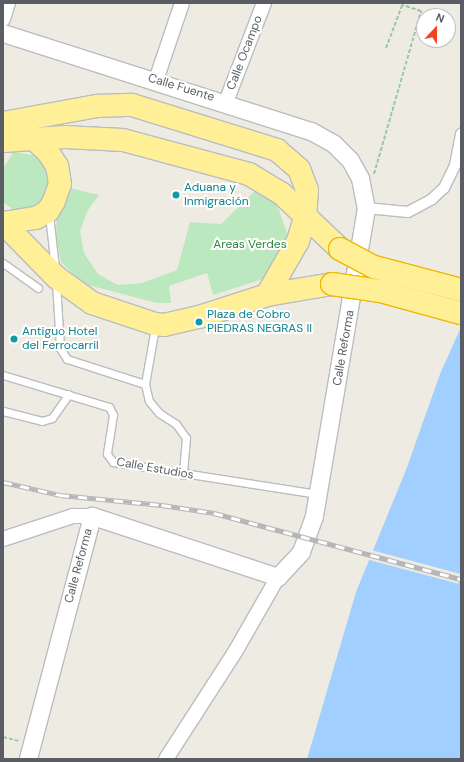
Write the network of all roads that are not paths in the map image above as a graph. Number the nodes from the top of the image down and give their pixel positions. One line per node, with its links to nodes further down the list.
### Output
1 (8, 3): 4 (street)
2 (180, 3): 6 (street)
3 (264, 3): 7 (street, Calle Ocampo)
4 (3, 19)
5 (3, 33): 6 (street, Calle Fuente)
6 (156, 80): 7 (street, Calle Fuente)
7 (226, 102): 12 (street, Calle Fuente)
8 (3, 123): 15 (highway)
9 (461, 134): 13 (street)
10 (33, 138): 11 (highway); 14 (highway); 15 (highway)
11 (3, 141)
12 (350, 160): 13 (street, Calle Reforma)
13 (366, 208): 28 (street, Calle Reforma)
14 (48, 210): 16 (highway); 18 (lane)
15 (305, 218): 19 (highway, bridge); 20 (highway)
16 (3, 223): 18 (highway)
17 (3, 263): 18 (lane)
18 (47, 283): 22 (highway); 24 (lane)
19 (461, 290)
20 (267, 295): 21 (highway, bridge); 22 (highway)
21 (461, 313)
22 (155, 324): 24 (lane)
23 (3, 375): 25 (lane, Calle Estudios)
24 (145, 384): 27 (lane)
25 (69, 394): 26 (lane); 27 (lane, Calle Estudios)
26 (3, 411)
27 (183, 474): 28 (lane, Calle Estudios)
28 (318, 494): 31 (street, Calle Reforma)
29 (92, 516): 30 (street); 31 (street, Calle Reforma); 32 (street, Calle Reforma)
30 (3, 539)
31 (278, 577): 33 (street)
32 (28, 759)
33 (166, 759)

